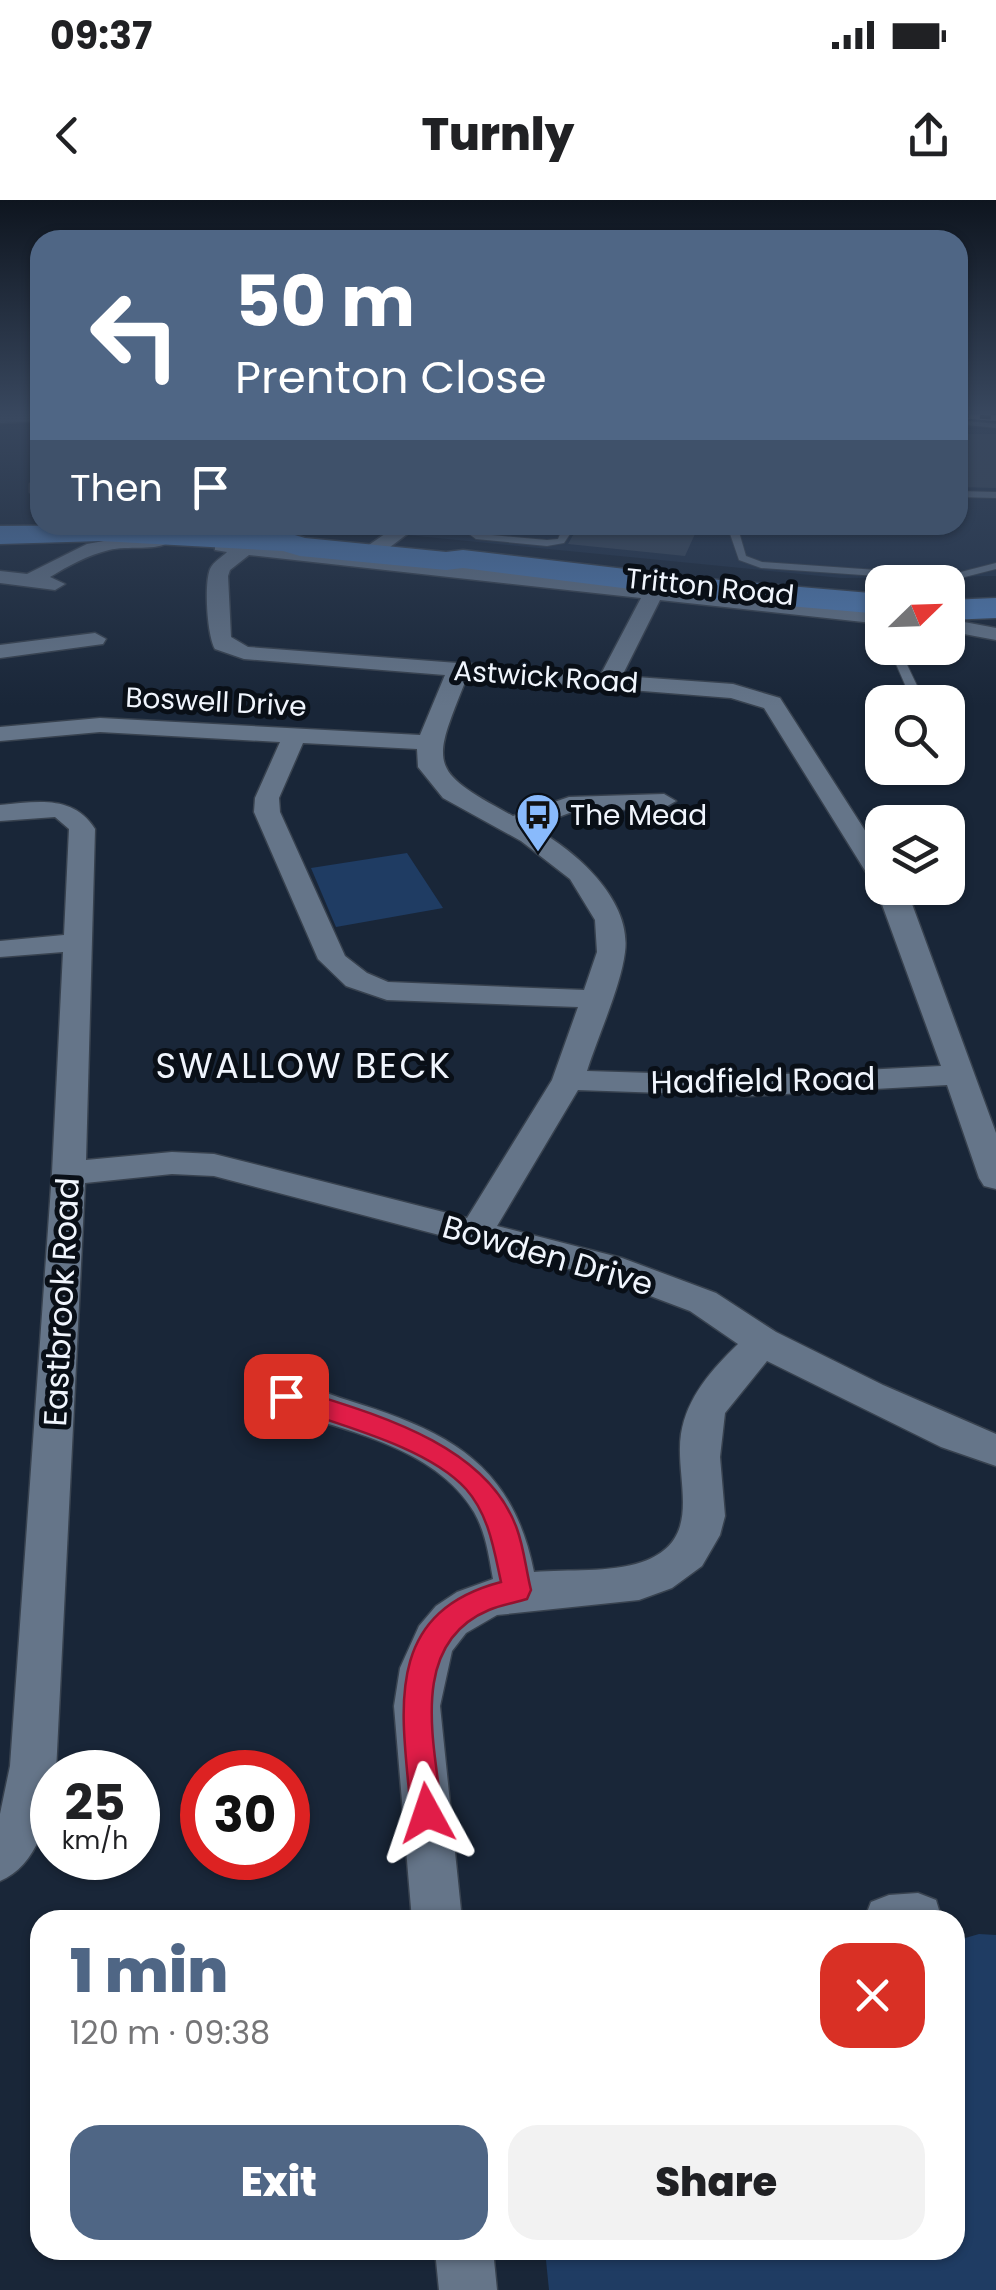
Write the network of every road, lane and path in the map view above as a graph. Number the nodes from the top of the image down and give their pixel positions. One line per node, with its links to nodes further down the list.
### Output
1 (30, 535): 6 (main road, Tritton Road)
2 (156, 535): 7 (main road, Tritton Road)
3 (475, 535): 4 (lane)
4 (564, 535)
5 (735, 535): 10 (lane)
6 (0, 536)
7 (404, 541): 9 (main road); 9 (main road, Tritton Road)
8 (245, 548): 12 (street); 14 (street); 21 (street, Astwick Road)
9 (464, 559): 15 (main road, Tritton Road)
10 (996, 566)
11 (0, 576): 12 (street)
12 (34, 579): 13 (street)
13 (60, 585)
14 (653, 594): 16 (street); 22 (street)
15 (865, 603)
16 (865, 617)
17 (969, 617): 18 (street)
18 (996, 634)
19 (96, 640): 20 (street)
20 (0, 652)
21 (458, 671): 22 (street, Astwick Road); 25 (street)
22 (609, 680): 29 (street, Astwick Road)
23 (0, 734): 24 (street, Boswell Drive)
24 (294, 736): 25 (street, Boswell Drive); 33 (street)
25 (429, 743): 28 (street)
26 (664, 802): 28 (street)
27 (0, 813): 31 (street, Eastbrook Road)
28 (508, 826): 33 (street)
29 (865, 850)
30 (898, 905): 34 (street)
31 (75, 942): 32 (street); 36 (street, Eastbrook Road)
32 (0, 949)
33 (597, 999): 35 (street)
34 (958, 1074): 35 (street, Hadfield Road); 37 (street)
35 (568, 1080): 38 (street)
36 (69, 1173): 38 (street, Bowden Drive); 43 (street, Eastbrook Road)
37 (996, 1178)
38 (475, 1233): 39 (street, Bowden Drive)
39 (763, 1342): 41 (street, Bowden Drive); 42 (street)
40 (286, 1396): 42 (street)
41 (996, 1450)
42 (517, 1590): 44 (street)
43 (0, 1858)
44 (436, 1910)
45 (465, 2260): 46 (street)
46 (468, 2290)

